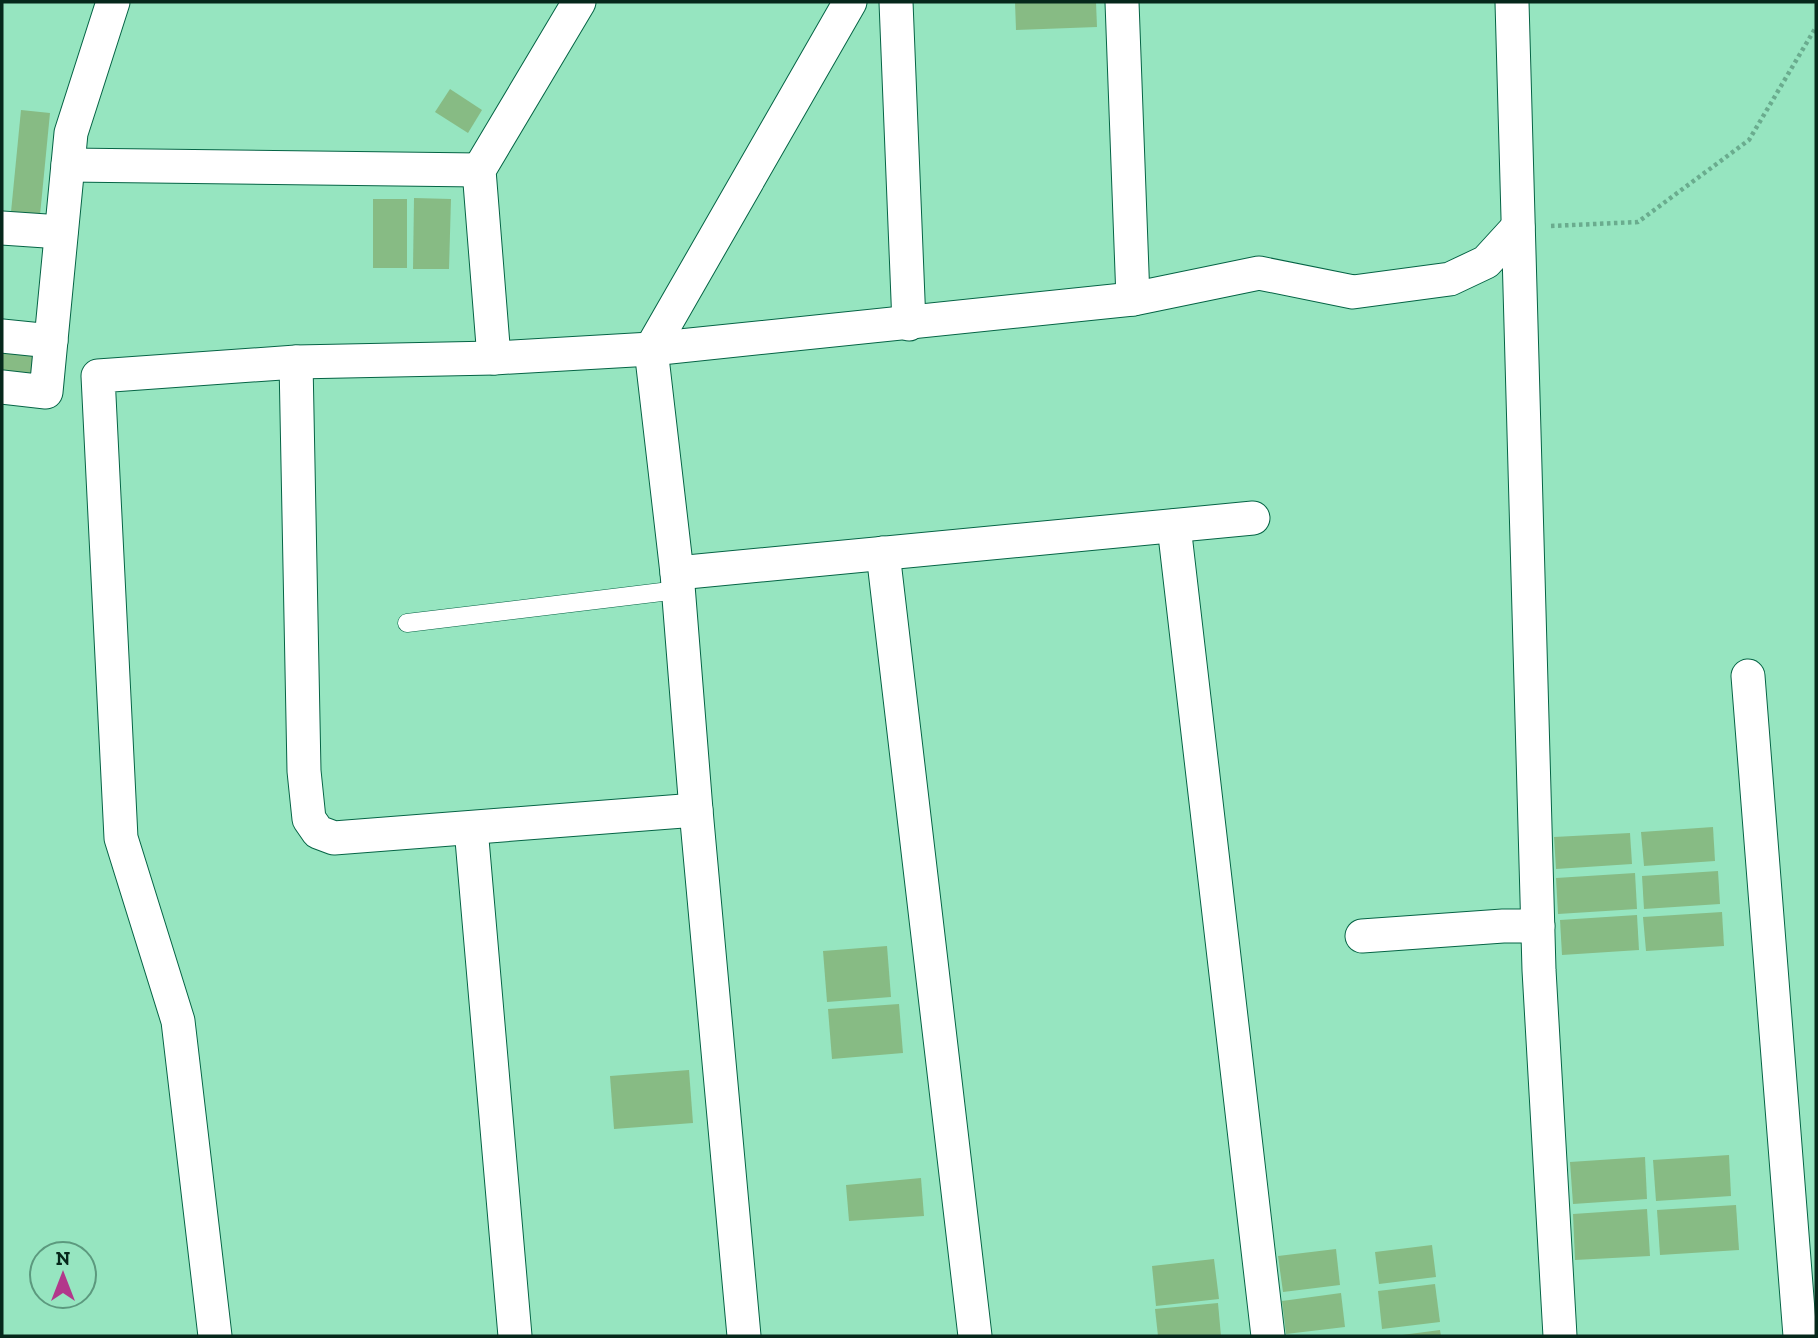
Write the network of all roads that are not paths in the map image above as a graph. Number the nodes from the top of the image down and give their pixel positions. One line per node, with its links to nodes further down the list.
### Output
1 (113, 2): 7 (street)
2 (579, 2): 8 (street)
3 (850, 2): 16 (street)
4 (896, 2): 13 (street)
5 (1122, 2): 12 (street)
6 (1512, 2): 9 (street)
7 (68, 165): 8 (street); 11 (street)
8 (479, 170): 17 (street)
9 (1518, 227): 12 (street); 28 (street)
10 (2, 228): 11 (street)
11 (61, 232): 15 (street)
12 (1133, 299): 13 (street)
13 (909, 324): 16 (street)
14 (2, 336): 15 (street)
15 (51, 341): 19 (street)
16 (651, 349): 17 (street); 23 (street)
17 (495, 358): 18 (street)
18 (296, 362): 27 (street); 30 (street)
19 (2, 387)
20 (1253, 518): 21 (street)
21 (1174, 526): 22 (street); 34 (street)
22 (883, 553): 23 (street); 33 (street)
23 (678, 582): 24 (lane); 26 (street)
24 (407, 623)
25 (1748, 676): 36 (street)
26 (696, 810): 27 (street); 32 (street)
27 (471, 828): 31 (street)
28 (1538, 926): 29 (street); 35 (street)
29 (1362, 936)
30 (215, 1336)
31 (515, 1336)
32 (744, 1336)
33 (975, 1336)
34 (1268, 1336)
35 (1560, 1336)
36 (1800, 1336)

